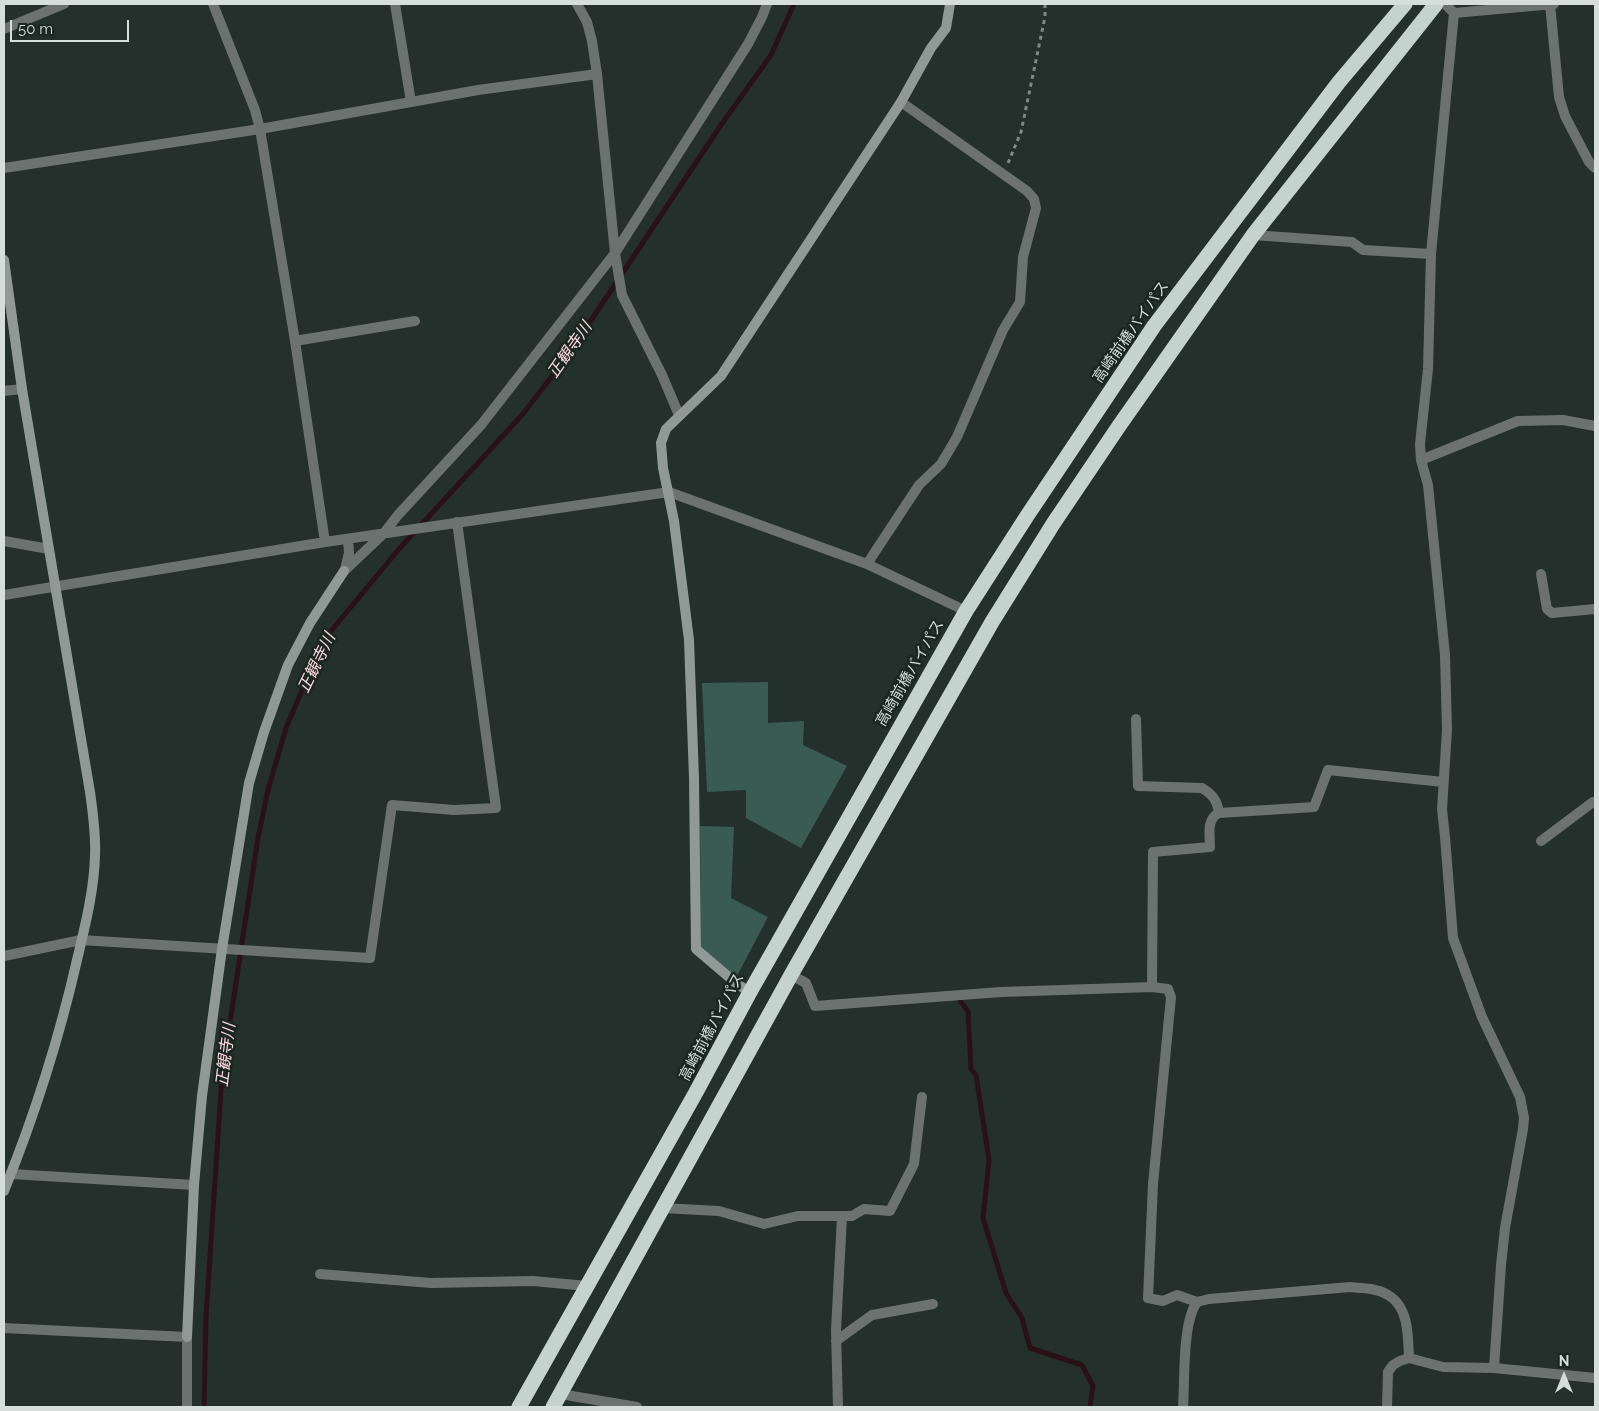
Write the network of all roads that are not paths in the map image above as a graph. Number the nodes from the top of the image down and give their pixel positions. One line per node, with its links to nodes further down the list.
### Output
1 (64, 4): 13 (street)
2 (213, 4): 17 (street)
3 (395, 4): 15 (street)
4 (577, 4): 14 (street)
5 (766, 4): 21 (street)
6 (950, 4): 16 (street)
7 (1405, 4): 44 (highway, 高崎前橋バイパス)
8 (1436, 4): 20 (highway)
9 (1445, 4): 12 (street)
10 (1550, 4): 11 (street); 12 (street); 19 (street)
11 (1554, 4)
12 (1454, 13): 22 (street)
13 (4, 29)
14 (597, 74): 15 (street); 21 (street)
15 (410, 102): 17 (street)
16 (901, 102): 28 (street); 38 (street)
17 (260, 129): 18 (street); 25 (street)
18 (4, 168)
19 (1595, 168)
20 (1253, 235): 22 (street); 53 (highway)
21 (615, 253): 28 (street); 33 (street)
22 (1431, 254): 30 (street)
23 (4, 260): 26 (street)
24 (415, 321): 25 (street)
25 (295, 340): 36 (street)
26 (22, 389): 27 (street); 37 (street)
27 (4, 391)
28 (679, 415): 31 (street)
29 (1595, 426): 30 (street)
30 (1421, 460): 46 (street)
31 (669, 492): 32 (street); 38 (street); 55 (street)
32 (457, 522): 33 (street); 51 (street)
33 (384, 533): 34 (street); 39 (street)
34 (348, 539): 36 (street); 39 (street)
35 (4, 542): 37 (street)
36 (325, 542): 41 (street)
37 (49, 550): 41 (street)
38 (867, 564): 44 (street)
39 (344, 571): 51 (street)
40 (1541, 574): 43 (street)
41 (56, 586): 42 (street); 50 (street)
42 (4, 595)
43 (1595, 609)
44 (966, 611): 55 (highway, 高崎前橋バイパス)
45 (1136, 719): 48 (street)
46 (1443, 782): 48 (street); 70 (street)
47 (1595, 802): 49 (street)
48 (1219, 813): 54 (street)
49 (1541, 841)
50 (82, 940): 51 (street); 52 (street); 57 (street)
51 (222, 949): 58 (street)
52 (4, 956)
53 (791, 975): 54 (street); 60 (highway)
54 (1152, 987): 64 (street)
55 (750, 992): 63 (highway, 高崎前橋バイパス)
56 (922, 1097): 61 (street)
57 (11, 1174): 58 (street); 59 (street)
58 (194, 1185): 67 (street)
59 (4, 1191)
60 (662, 1208): 61 (street); 72 (highway)
61 (842, 1217): 68 (street)
62 (320, 1274): 63 (street)
63 (587, 1286): 74 (highway, 高崎前橋バイパス)
64 (1197, 1302): 69 (street); 78 (street)
65 (933, 1304): 68 (street)
66 (4, 1328): 67 (street)
67 (188, 1337): 73 (street)
68 (836, 1341): 77 (street)
69 (1409, 1358): 70 (street); 79 (street)
70 (1494, 1368): 71 (street)
71 (1595, 1378)
72 (560, 1394): 75 (highway); 76 (street)
73 (187, 1407)
74 (519, 1407)
75 (553, 1407)
76 (637, 1407)
77 (838, 1407)
78 (1183, 1407)
79 (1387, 1407)

